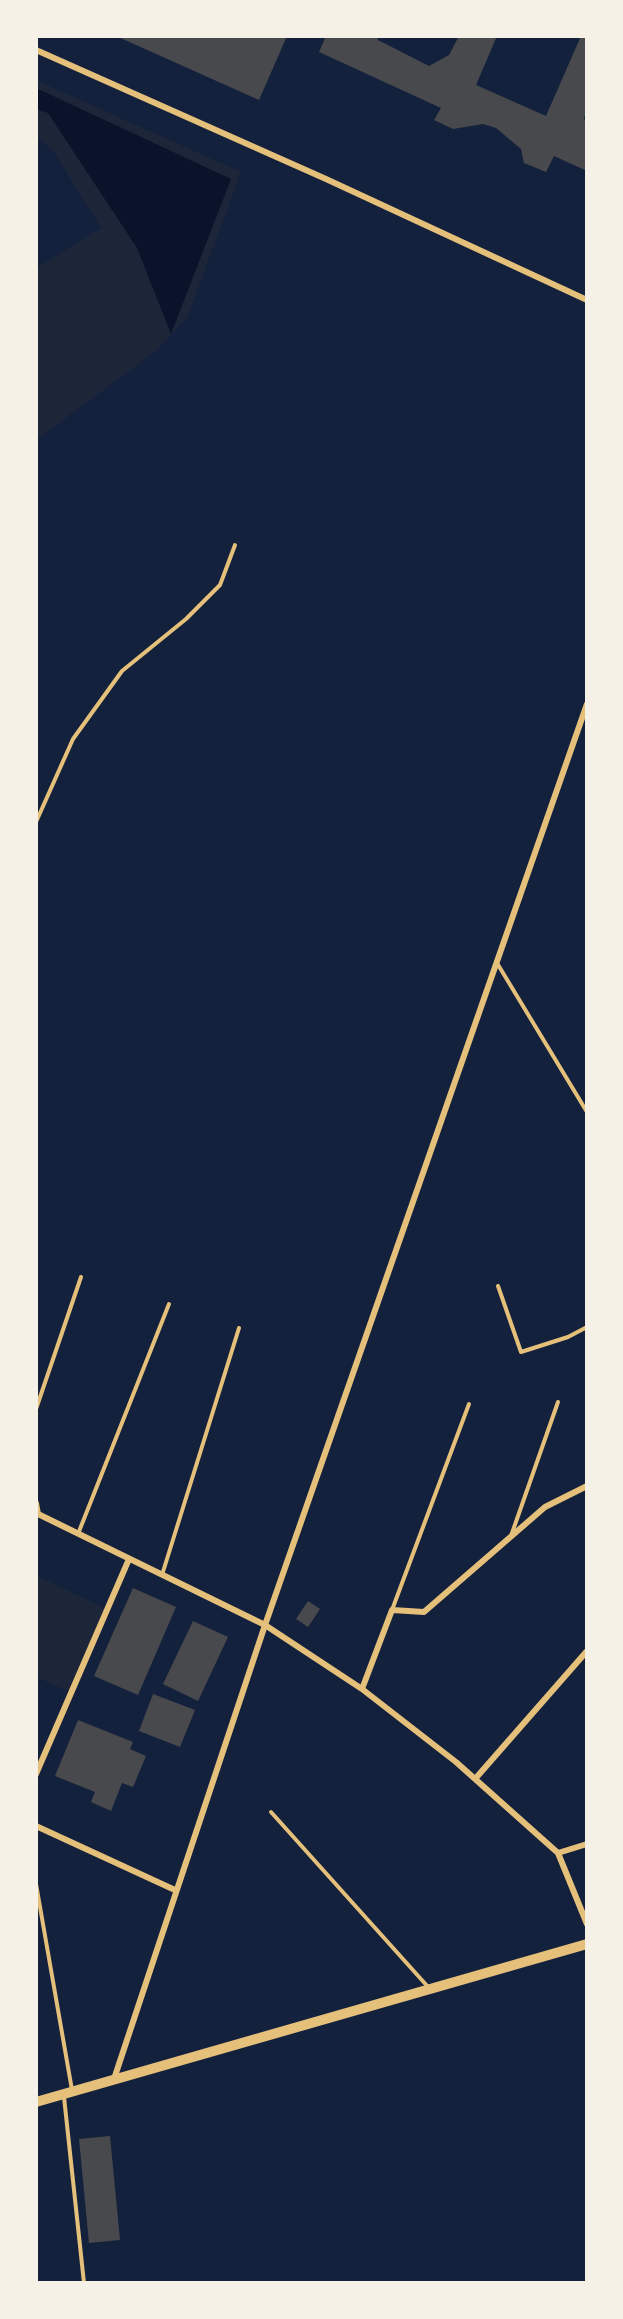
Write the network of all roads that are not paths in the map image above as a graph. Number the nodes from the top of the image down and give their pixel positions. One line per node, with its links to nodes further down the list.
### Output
1 (36, 50): 2 (street)
2 (587, 300)
3 (235, 545): 5 (lane)
4 (587, 704): 6 (street)
5 (36, 822)
6 (496, 962): 7 (lane); 24 (street)
7 (587, 1112)
8 (81, 1277): 15 (lane)
9 (498, 1286): 11 (lane)
10 (169, 1304): 19 (lane)
11 (587, 1327)
12 (239, 1328): 22 (lane)
13 (558, 1402): 20 (lane)
14 (469, 1404): 23 (lane)
15 (36, 1409)
16 (587, 1486): 20 (street)
17 (36, 1503): 18 (street)
18 (37, 1514): 19 (street)
19 (78, 1534): 21 (street)
20 (511, 1537): 23 (street)
21 (129, 1559): 22 (street); 27 (street)
22 (162, 1575): 24 (street)
23 (392, 1610): 26 (street)
24 (265, 1625): 26 (street); 34 (street)
25 (587, 1651): 28 (street)
26 (362, 1689): 28 (street)
27 (36, 1774)
28 (474, 1779): 32 (street)
29 (271, 1812): 37 (lane)
30 (36, 1826): 34 (street)
31 (587, 1844): 32 (street)
32 (558, 1853): 35 (street)
33 (36, 1884): 39 (lane)
34 (175, 1890): 38 (street)
35 (587, 1924)
36 (587, 1944): 37 (main road)
37 (429, 1989): 38 (main road)
38 (114, 2079): 39 (main road)
39 (68, 2095): 40 (main road); 41 (lane)
40 (36, 2102)
41 (84, 2283)

